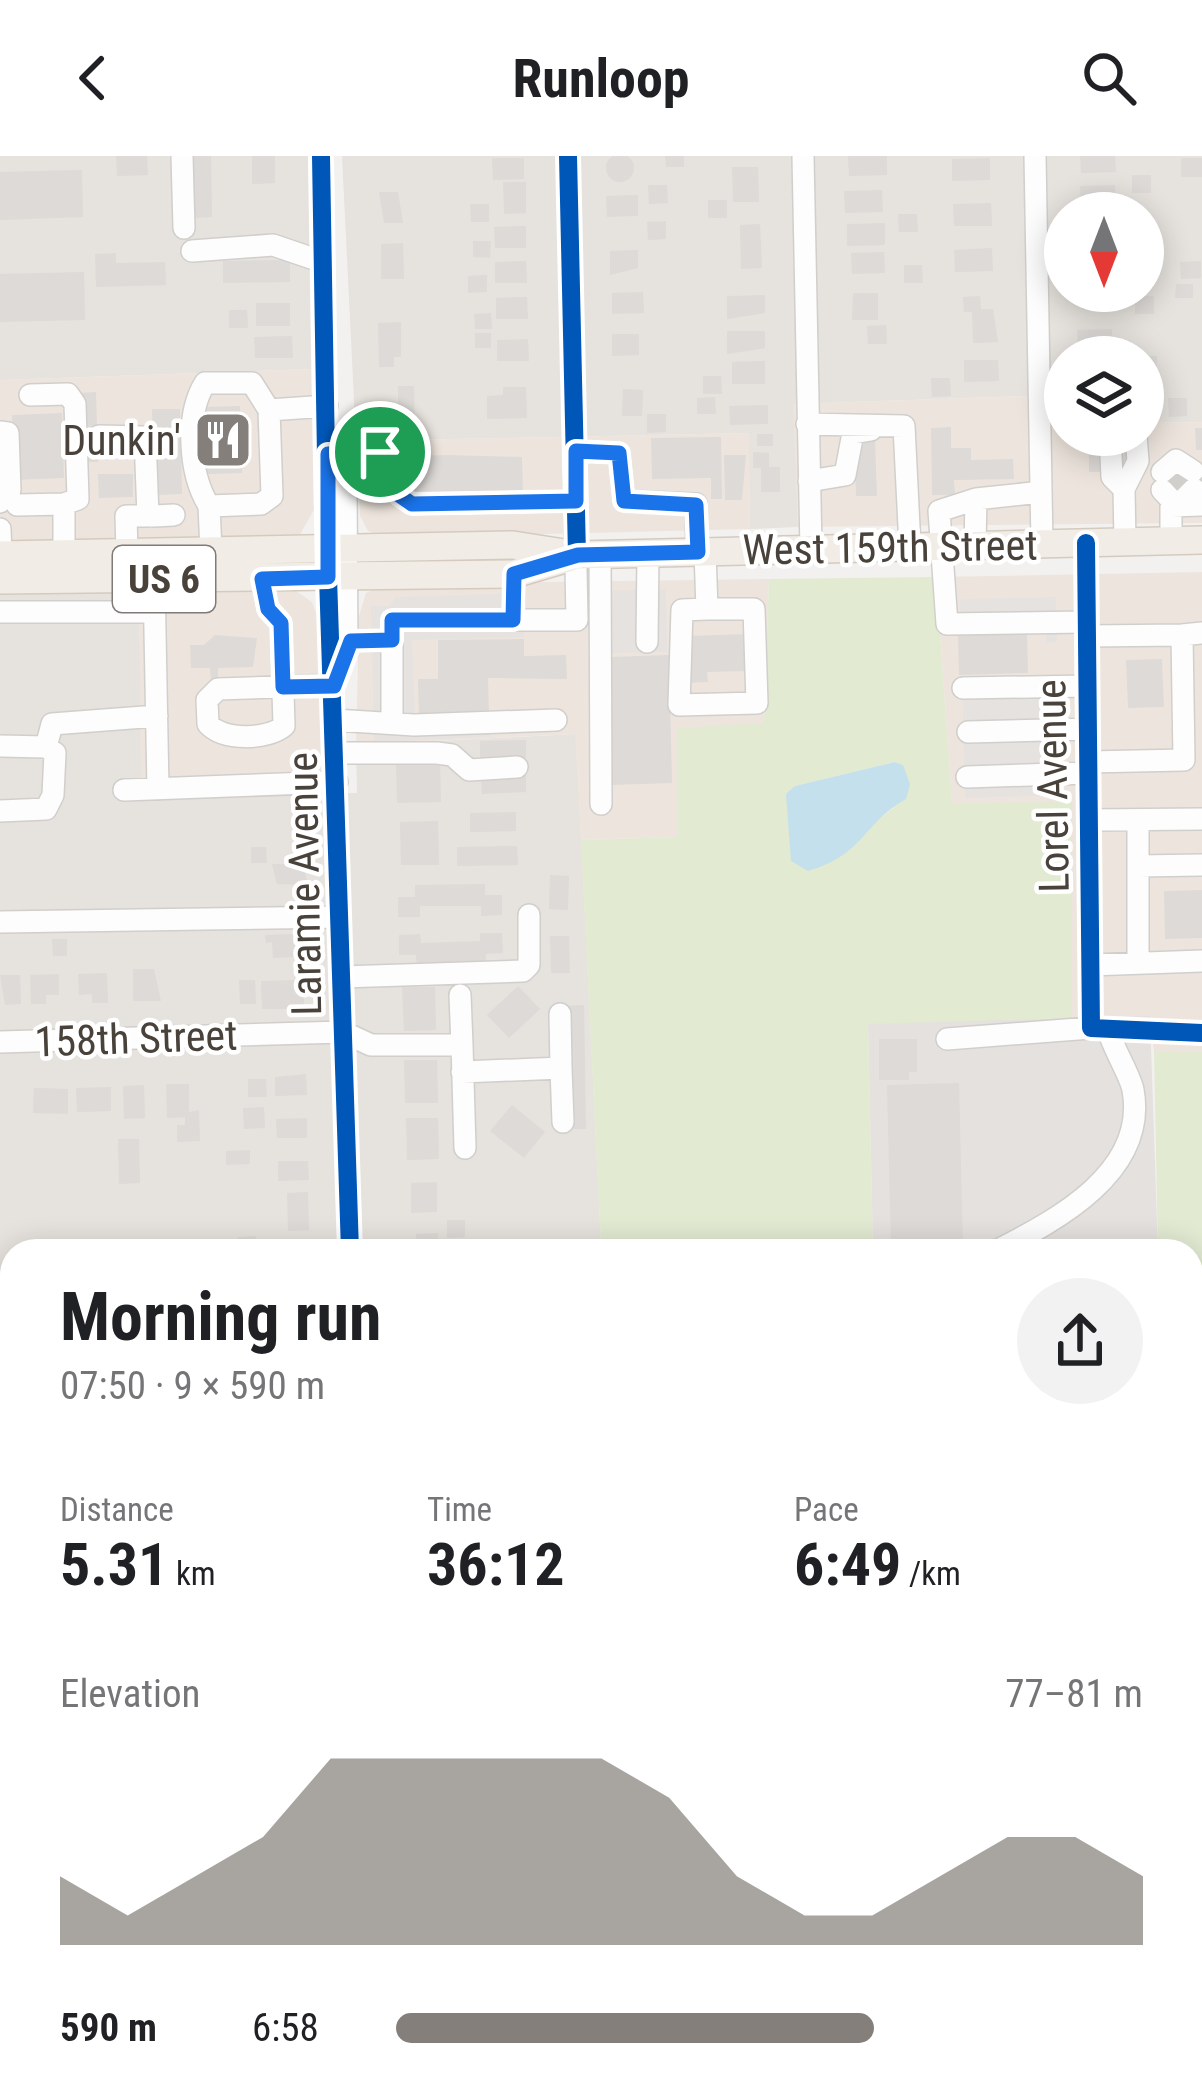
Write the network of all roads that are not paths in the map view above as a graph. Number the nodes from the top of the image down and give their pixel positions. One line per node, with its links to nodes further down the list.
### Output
1 (182, 156): 6 (street)
2 (321, 156): 8 (street, Laramie Avenue)
3 (568, 156): 16 (street)
4 (802, 156): 12 (street)
5 (1035, 156): 23 (street)
6 (184, 228)
7 (192, 251): 8 (street)
8 (323, 262): 10 (street, Laramie Avenue)
9 (30, 395): 28 (street)
10 (327, 406): 11 (street); 17 (street, Laramie Avenue)
11 (269, 410): 29 (street); 29 (street)
12 (807, 424): 15 (street); 20 (street)
13 (0, 432): 27 (street)
14 (99, 436): 48 (street)
15 (908, 443): 20 (street); 39 (street)
16 (576, 451): 25 (street); 43 (street)
17 (328, 454): 26 (street); 40 (street, Laramie Avenue)
18 (1111, 456): 22 (street)
19 (1138, 456): 22 (street)
20 (809, 481): 41 (street)
21 (1182, 481): 32 (street)
22 (1124, 489): 34 (street)
23 (1041, 492): 24 (street); 35 (street)
24 (976, 499): 36 (street); 38 (street)
25 (576, 501): 26 (street); 46 (street)
26 (462, 503): 37 (street)
27 (9, 504): 28 (street)
28 (64, 504): 45 (street)
29 (209, 506): 42 (street)
30 (0, 529): 47 (street)
31 (1202, 540): 32 (main road, West 159th Street / US 6)
32 (1172, 541): 34 (main road, West 159th Street / US 6)
33 (1086, 542): 34 (main road, West 159th Street / US 6); 35 (main road, West 159th Street / US 6); 57 (street, Lorel Avenue)
34 (1125, 542)
35 (1042, 544): 36 (main road, West 159th Street / US 6)
36 (976, 545): 38 (main road, West 159th Street / US 6)
37 (461, 546): 40 (main road, West 159th Street / US 6); 46 (main road, West 159th Street / US 6)
38 (940, 546): 39 (main road, West 159th Street / US 6); 57 (street)
39 (910, 547): 41 (main road, West 159th Street / US 6)
40 (338, 548): 42 (main road, West 159th Street / US 6); 50 (street, Laramie Avenue)
41 (811, 549): 43 (main road, West 159th Street / US 6)
42 (211, 551): 48 (main road, West 159th Street / US 6)
43 (701, 552): 44 (main road, West 159th Street / US 6); 53 (street)
44 (647, 553): 46 (main road, West 159th Street / US 6); 61 (street)
45 (64, 554): 47 (main road, West 159th Street / US 6); 48 (main road, West 159th Street / US 6)
46 (588, 554): 49 (main road, West 159th Street / US 6); 56 (street); 81 (street)
47 (0, 556)
48 (145, 561): 51 (main road, West 159th Street / US 6); 52 (main road, West 159th Street / US 6); 55 (street)
49 (514, 574): 50 (main road, West 159th Street / US 6); 56 (street)
50 (338, 577): 51 (main road, West 159th Street / US 6); 60 (street, Laramie Avenue); 62 (street, Laramie Avenue)
51 (262, 579): 62 (street)
52 (0, 580)
53 (707, 609): 53 (street)
54 (0, 612): 55 (street)
55 (155, 612): 65 (street)
56 (513, 620): 59 (street)
57 (1087, 629): 58 (street); 63 (street, Lorel Avenue)
58 (1192, 634): 74 (street)
59 (392, 640): 60 (street); 68 (street)
60 (351, 641): 62 (street, Laramie Avenue)
61 (647, 642)
62 (334, 686): 66 (street, Laramie Avenue)
63 (1087, 686): 64 (street); 69 (street, Lorel Avenue)
64 (963, 688)
65 (157, 716): 72 (street); 79 (street)
66 (335, 720): 68 (street); 73 (street, Laramie Avenue)
67 (556, 720): 68 (street)
68 (392, 724)
69 (1088, 729): 70 (street); 76 (street, Lorel Avenue)
70 (968, 732)
71 (0, 746): 72 (street)
72 (46, 747): 82 (street)
73 (336, 753): 75 (street); 78 (street, Laramie Avenue)
74 (1193, 760): 76 (street)
75 (517, 767)
76 (1088, 767): 77 (street); 84 (street, Lorel Avenue)
77 (967, 777)
78 (337, 782): 79 (street); 89 (street, Laramie Avenue)
79 (158, 789): 80 (street)
80 (124, 790)
81 (601, 804)
82 (0, 811)
83 (1202, 819): 85 (street)
84 (1089, 820): 85 (street); 93 (street, Lorel Avenue)
85 (1138, 820): 87 (street)
86 (1202, 865): 87 (street)
87 (1138, 866): 92 (street)
88 (530, 915): 94 (street)
89 (340, 916): 90 (street); 94 (street, Laramie Avenue)
90 (0, 922)
91 (1202, 961): 92 (street)
92 (1138, 963): 93 (street)
93 (1090, 965): 97 (street, Lorel Avenue)
94 (342, 977): 98 (street, Laramie Avenue)
95 (460, 995): 102 (street)
96 (560, 1014): 103 (street)
97 (1100, 1029): 99 (street); 100 (street); 108 (street)
98 (343, 1032): 101 (street, 158th Street); 102 (street, 158th Street); 107 (street, Laramie Avenue)
99 (1202, 1033)
100 (947, 1039)
101 (0, 1042)
102 (462, 1045): 104 (street)
103 (561, 1068): 104 (street); 105 (street)
104 (462, 1072): 106 (street)
105 (562, 1122)
106 (464, 1148)
107 (350, 1239)
108 (1018, 1239)

